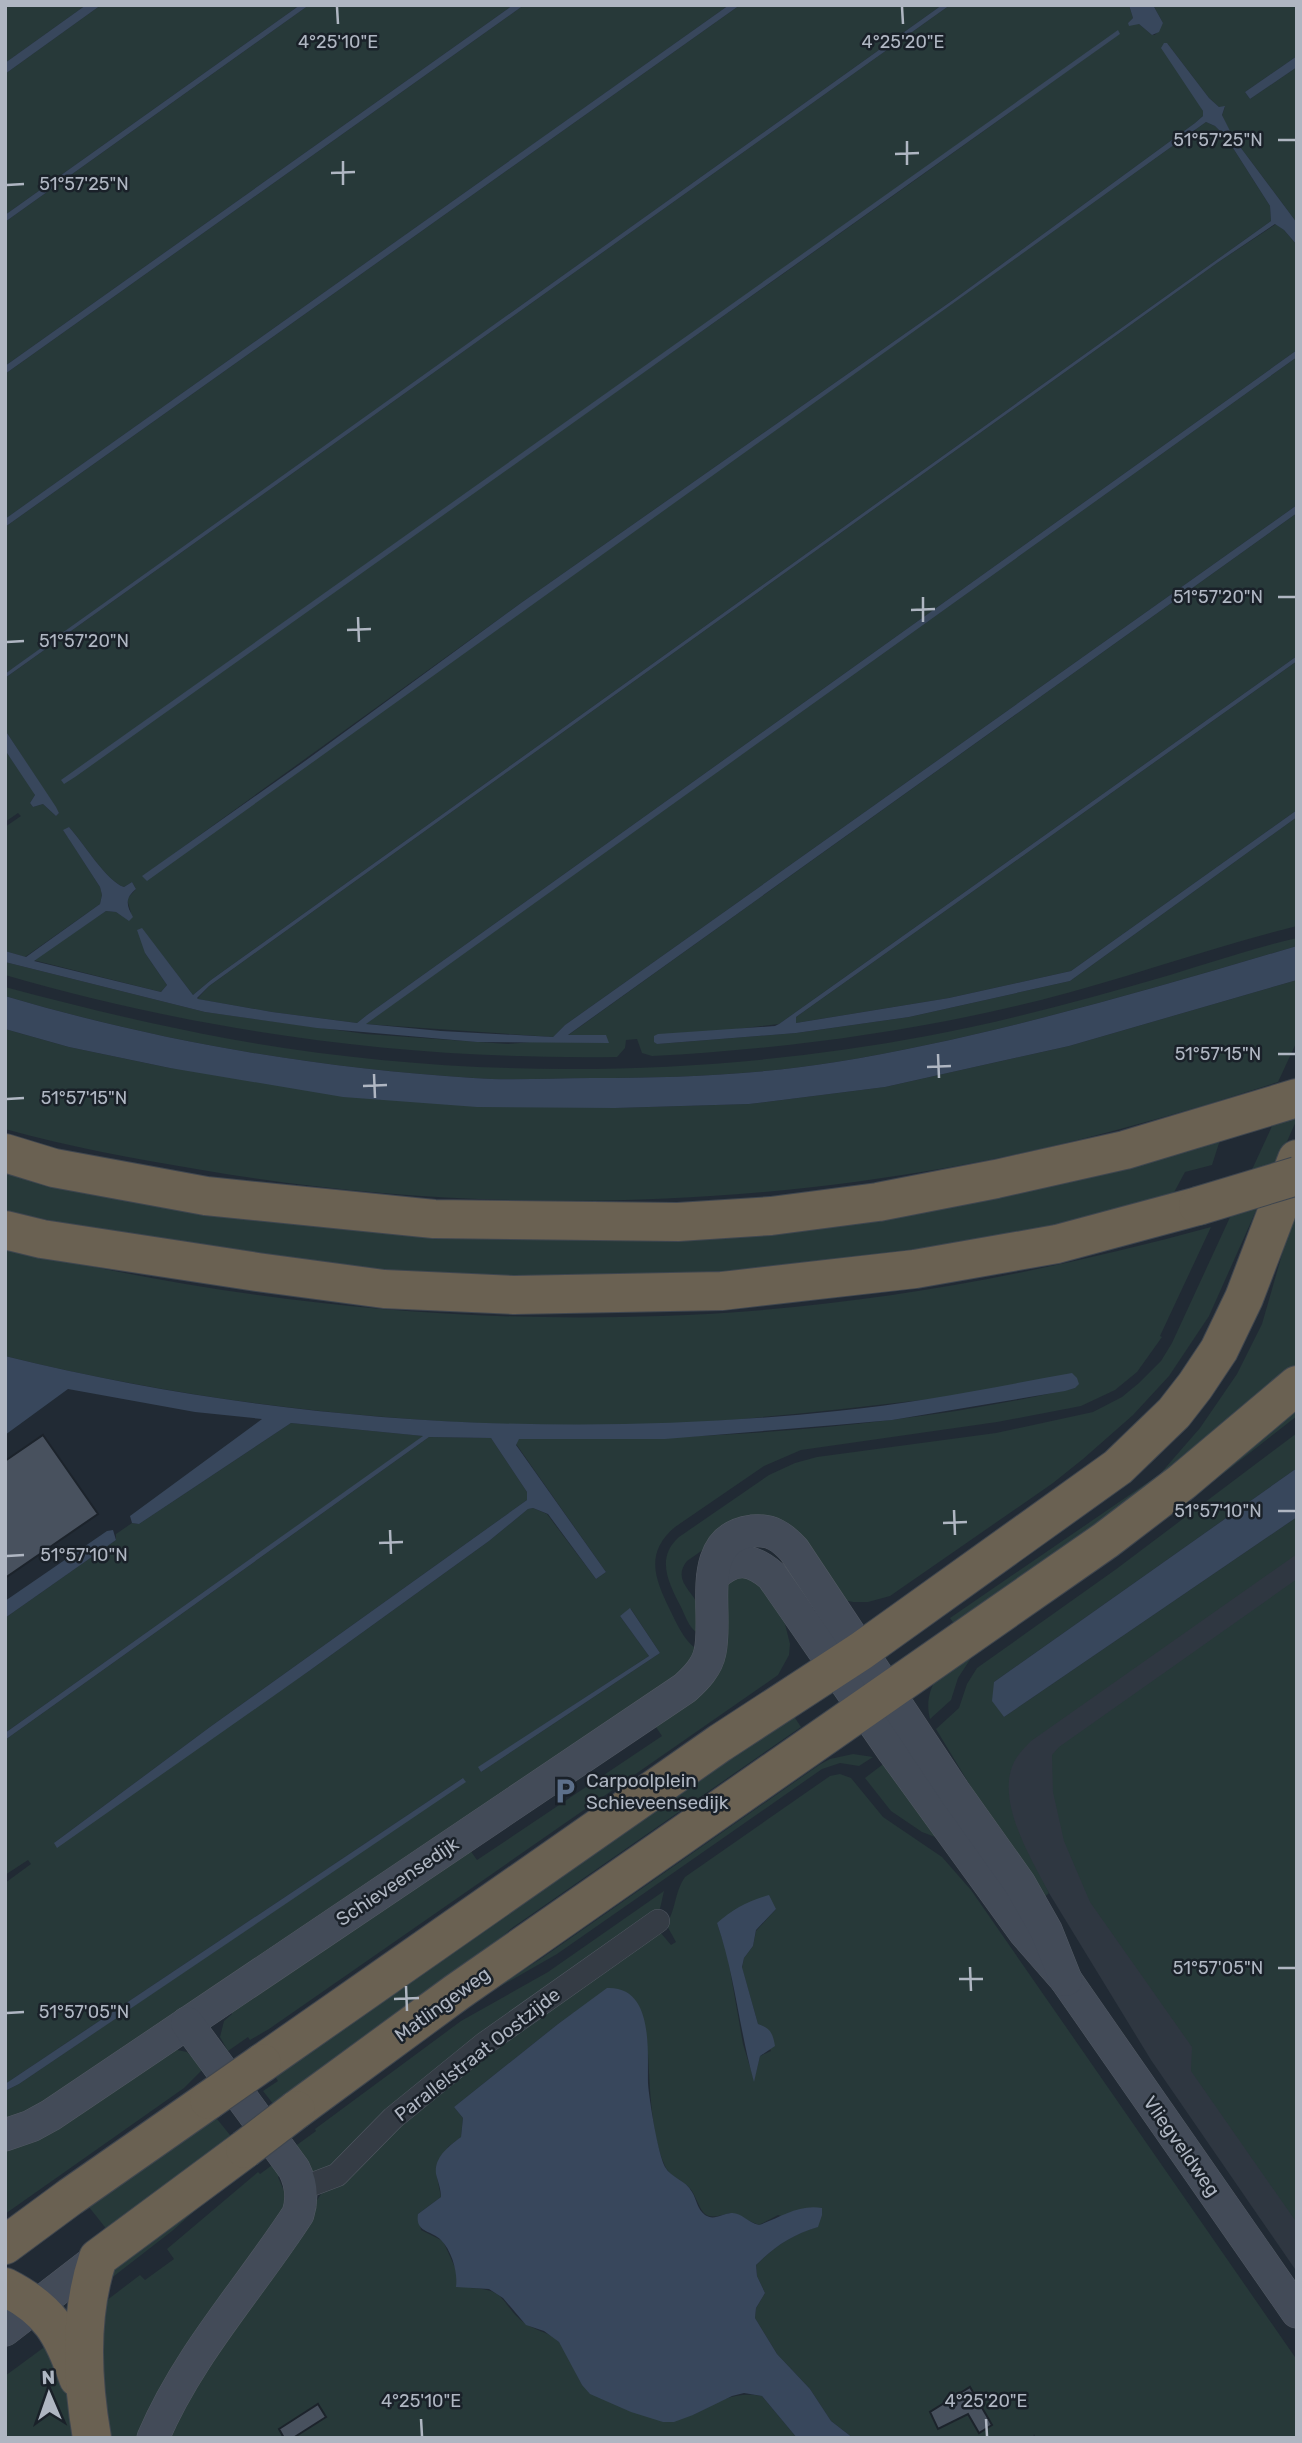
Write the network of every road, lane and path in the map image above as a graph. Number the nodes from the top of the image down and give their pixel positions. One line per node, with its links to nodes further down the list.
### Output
1 (1297, 1098): 2 (highway)
2 (5, 1153)
3 (1297, 1159): 7 (highway)
4 (1297, 1176): 5 (highway, bridge)
5 (5, 1230)
6 (1297, 1385): 8 (highway, Matlingeweg)
7 (848, 1659): 8 (street, Schieveensedijk); 10 (street, Schieveensedijk); 13 (highway, bridge)
8 (877, 1701): 14 (highway, Matlingeweg, bridge); 17 (street, Vliegveldweg)
9 (658, 1921): 12 (street, Parallelstraat Oostzijde)
10 (187, 2023): 11 (street, Schieveensedijk); 12 (street)
11 (5, 2135)
12 (300, 2189): 21 (street)
13 (5, 2245)
14 (98, 2258): 16 (street, Matlingeweg); 19 (highway)
15 (5, 2287): 16 (highway)
16 (37, 2306): 18 (street, Matlingeweg); 19 (highway)
17 (1297, 2312)
18 (5, 2330)
19 (85, 2396): 20 (highway)
20 (92, 2438)
21 (153, 2438)

